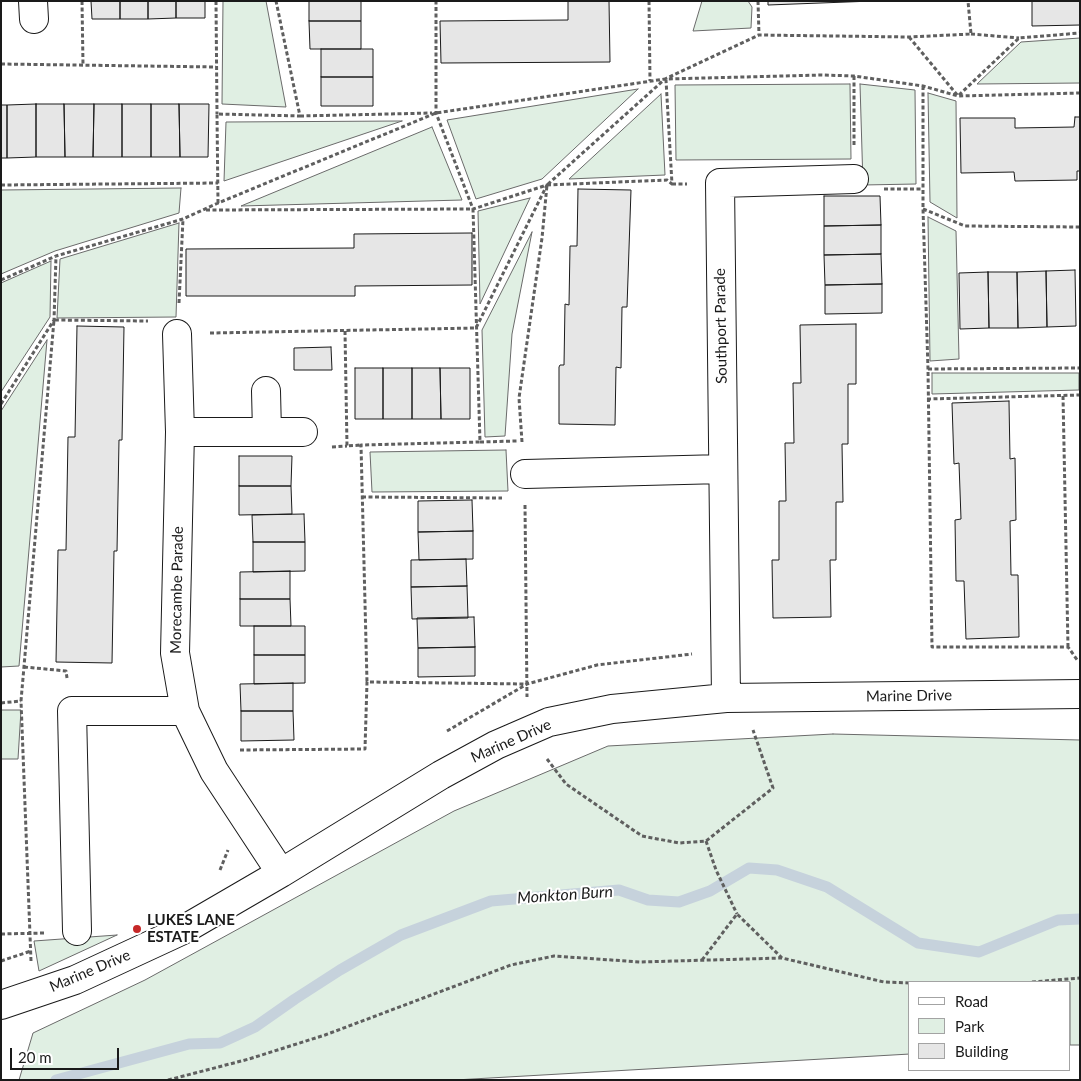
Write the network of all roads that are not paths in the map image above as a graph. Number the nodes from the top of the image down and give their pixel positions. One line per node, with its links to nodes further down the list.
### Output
1 (854, 179): 7 (street, Southport Parade)
2 (178, 328): 4 (street, Morecambe Parade)
3 (266, 391): 5 (street)
4 (180, 432): 5 (street); 11 (street, Morecambe Parade)
5 (266, 432): 6 (street)
6 (303, 432)
7 (723, 470): 8 (street); 10 (street, Southport Parade)
8 (525, 486)
9 (1080, 694): 10 (street, Marine Drive)
10 (734, 698): 12 (street, Marine Drive)
11 (185, 711): 12 (street, Morecambe Parade); 13 (street)
12 (281, 873): 14 (street, Marine Drive)
13 (78, 931)
14 (1, 1005)

